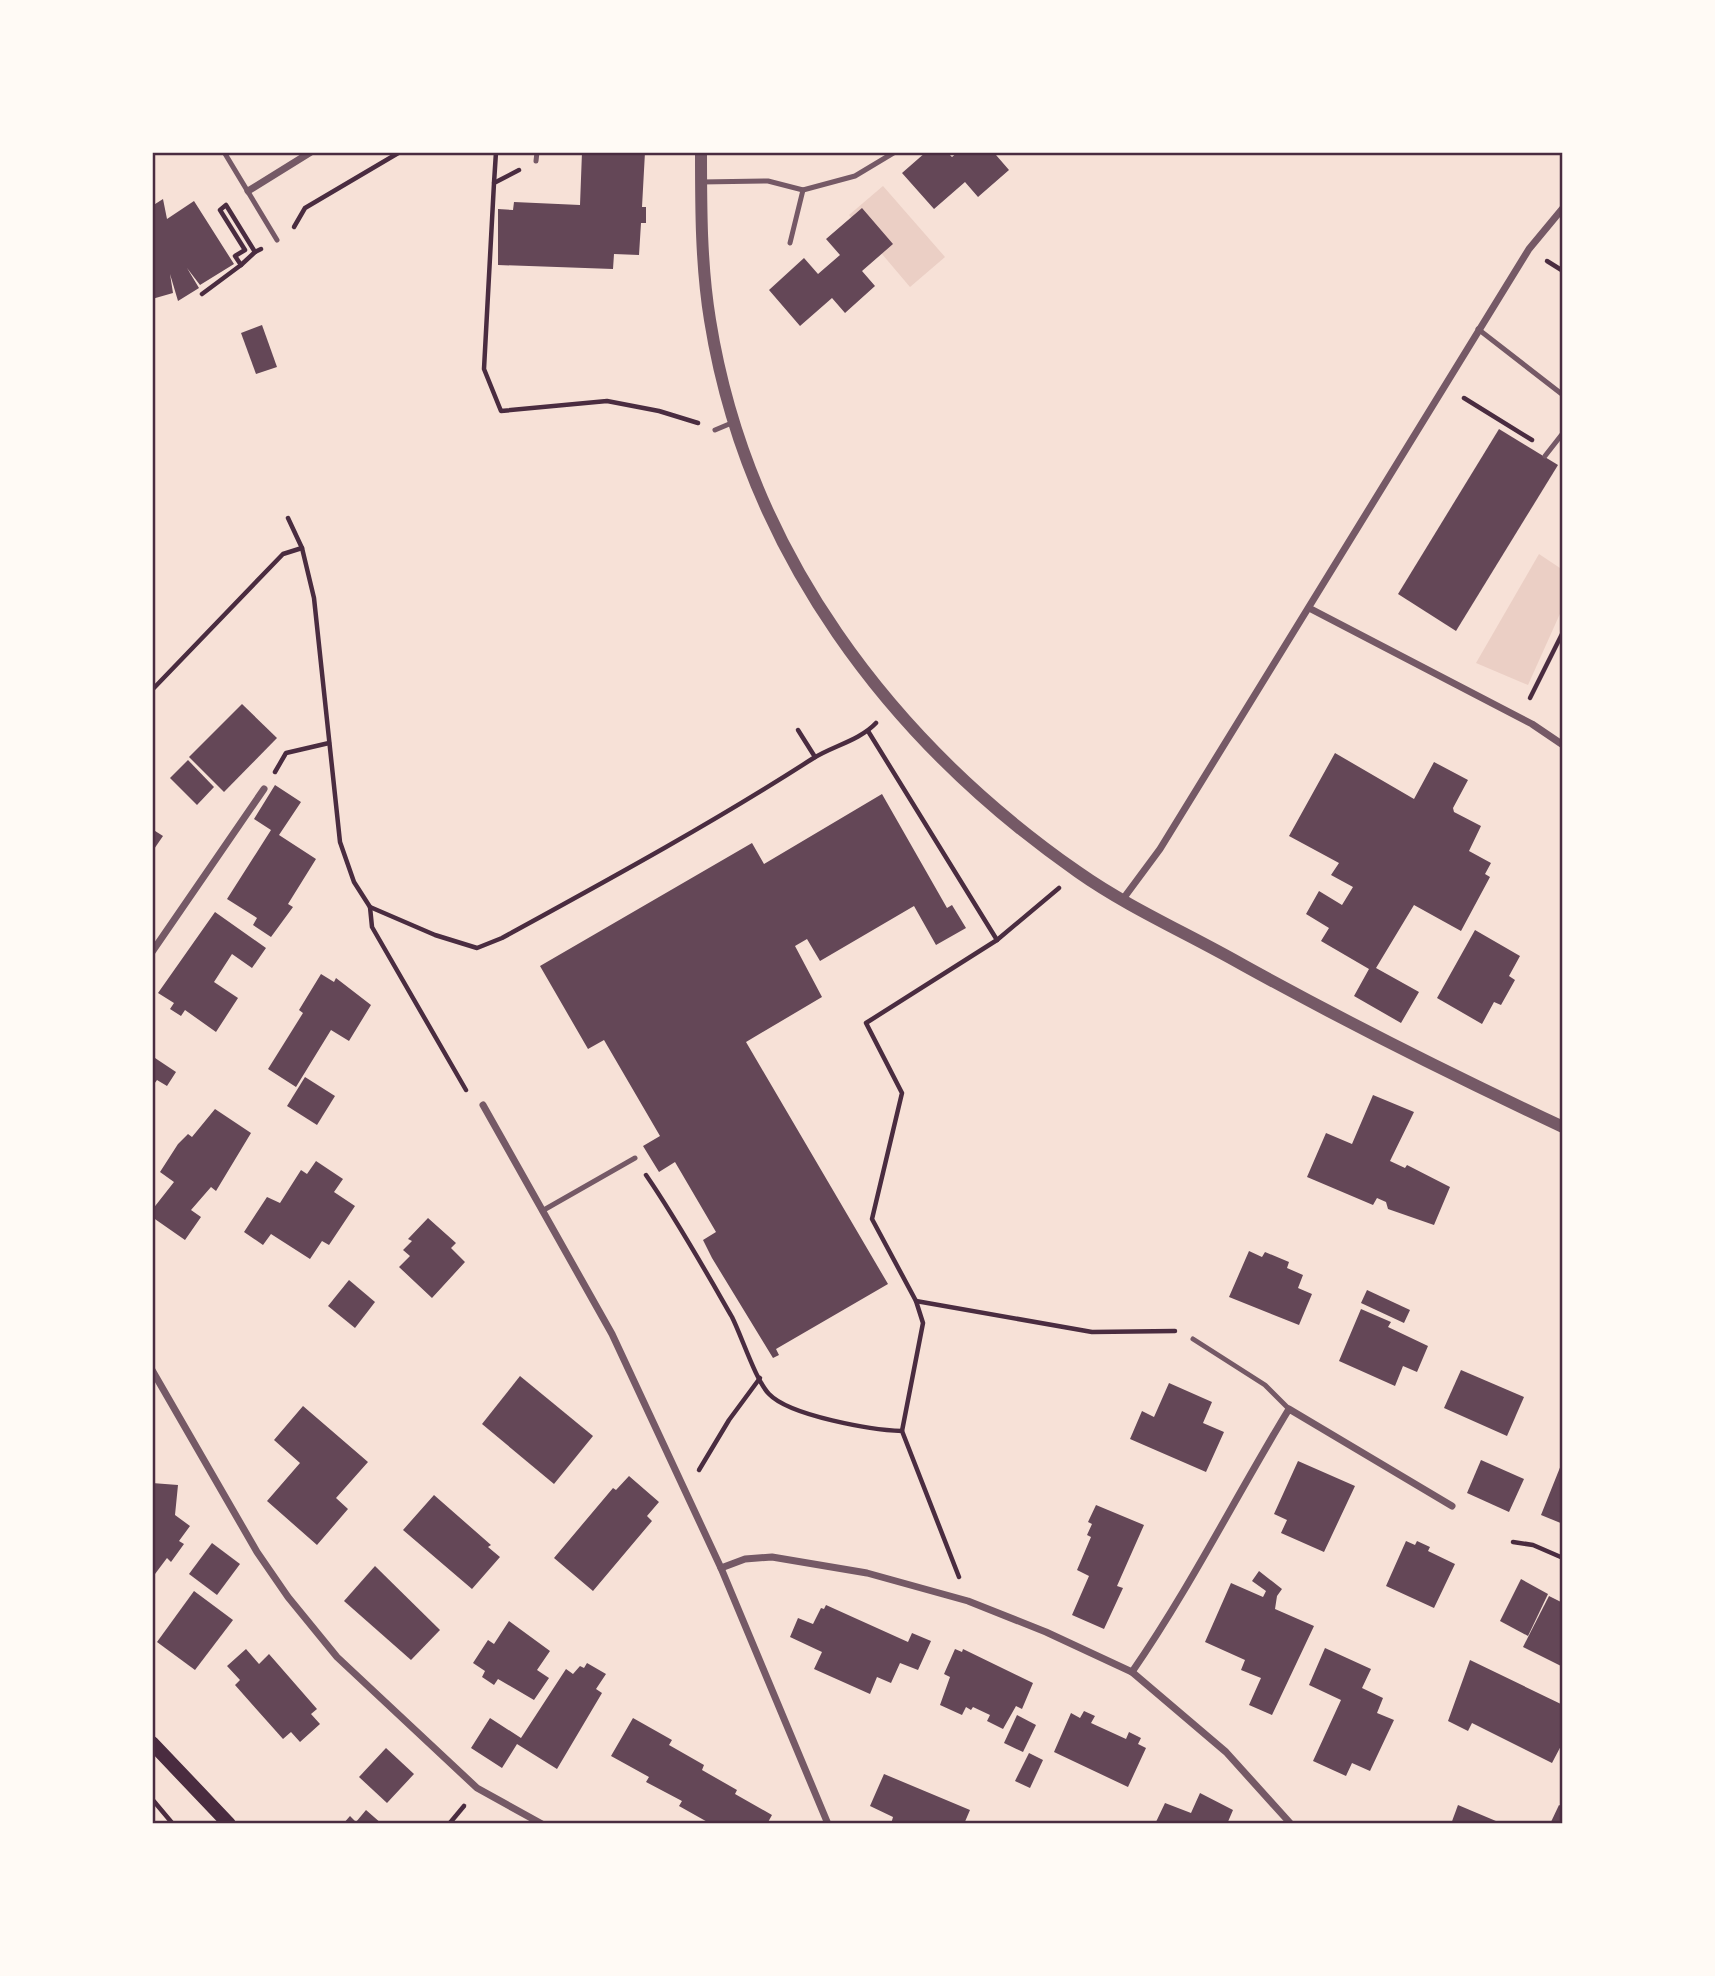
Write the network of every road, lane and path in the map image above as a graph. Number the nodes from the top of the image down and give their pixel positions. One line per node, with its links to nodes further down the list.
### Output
1 (224, 152): 11 (lane)
2 (311, 152): 11 (street)
3 (496, 152): 9 (path)
4 (537, 152): 7 (lane)
5 (701, 152): 8 (street)
6 (895, 152): 10 (lane)
7 (536, 161): 9 (path)
8 (701, 182): 10 (lane); 20 (street)
9 (494, 183): 21 (path)
10 (803, 190): 14 (lane)
11 (247, 191): 13 (lane)
12 (1563, 208): 17 (street)
13 (277, 240)
14 (790, 243)
15 (255, 252): 16 (path)
16 (241, 265)
17 (1478, 329): 18 (lane); 26 (street)
18 (1563, 396)
19 (1464, 398): 23 (path)
20 (734, 422): 21 (lane); 37 (street)
21 (715, 430)
22 (1563, 433): 23 (lane)
23 (1547, 454)
24 (288, 518): 25 (path)
25 (302, 548): 28 (path); 33 (path)
26 (1309, 608): 34 (street); 38 (street)
27 (1563, 632): 29 (path)
28 (152, 690)
29 (1530, 698)
30 (876, 723): 32 (path)
31 (798, 730): 35 (path)
32 (868, 731): 35 (path); 40 (path)
33 (329, 743): 36 (path); 39 (path)
34 (1563, 745)
35 (815, 757): 39 (path)
36 (264, 789): 41 (street)
37 (1078, 872): 38 (street); 40 (path)
38 (1123, 899): 43 (street)
39 (370, 907): 42 (path)
40 (997, 940): 46 (path)
41 (152, 952)
42 (483, 1105): 45 (street)
43 (1563, 1127)
44 (635, 1158): 45 (lane); 49 (path)
45 (542, 1211): 56 (street)
46 (916, 1301): 47 (path); 51 (path)
47 (1193, 1339): 50 (lane)
48 (152, 1370): 65 (street)
49 (761, 1378): 51 (path); 52 (path)
50 (1289, 1409): 53 (street); 58 (street)
51 (902, 1432): 57 (path)
52 (698, 1472)
53 (1452, 1506)
54 (1513, 1542): 55 (path)
55 (1563, 1558)
56 (721, 1569): 57 (street); 66 (street)
57 (968, 1601): 58 (street)
58 (1132, 1672): 67 (street)
59 (152, 1743): 63 (main road)
60 (152, 1799): 62 (path)
61 (455, 1816): 64 (path)
62 (173, 1824)
63 (229, 1824)
64 (449, 1824)
65 (542, 1824)
66 (828, 1824)
67 (1291, 1824)

